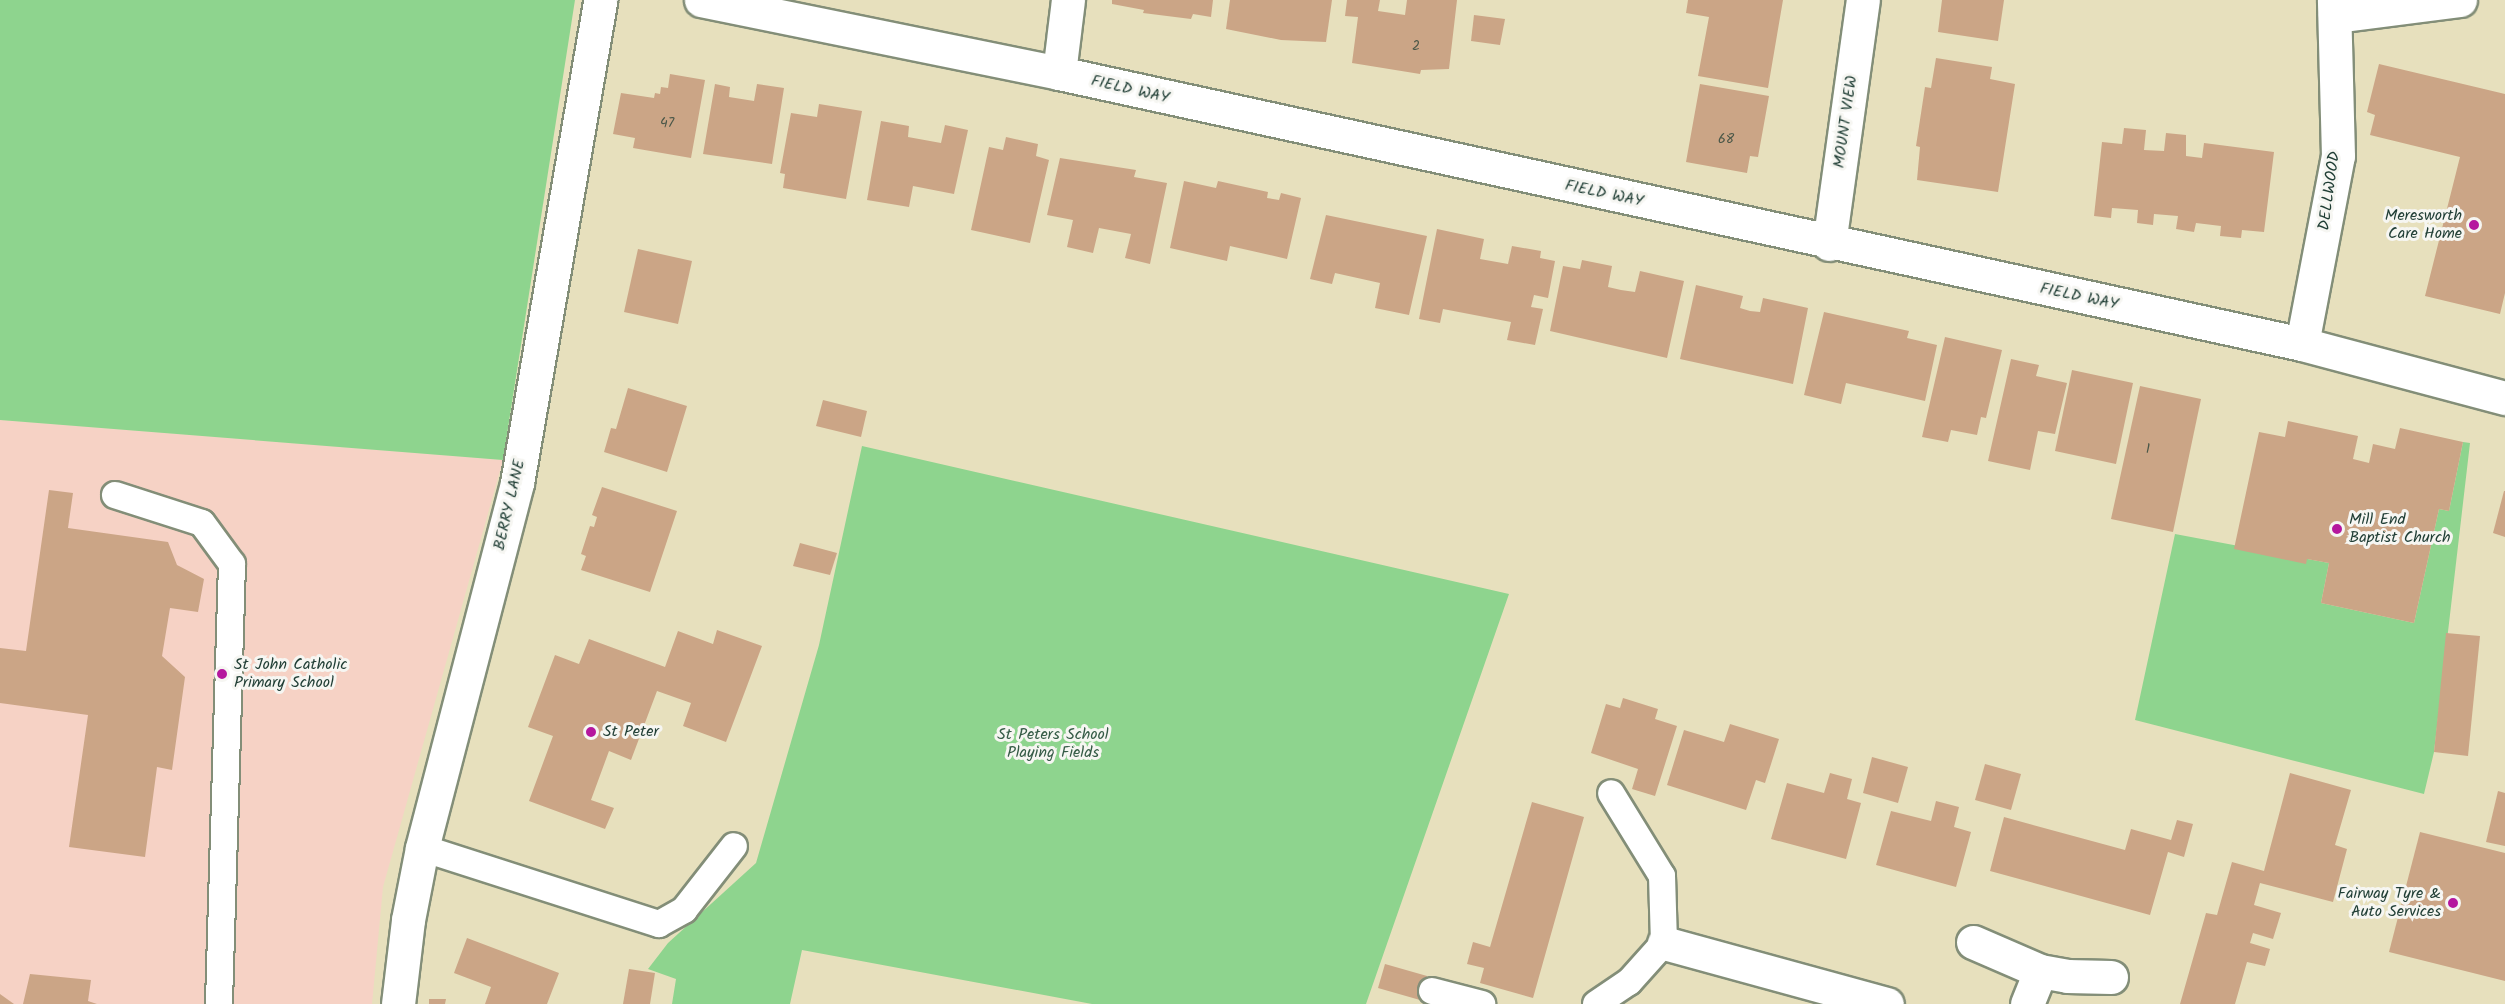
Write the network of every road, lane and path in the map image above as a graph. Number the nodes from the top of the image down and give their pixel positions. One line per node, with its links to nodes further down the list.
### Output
1 (600, 0): 14 (street, BERRY LANE)
2 (701, 0): 7 (street, FIELD WAY)
3 (1068, 0): 7 (street)
4 (1863, 0): 8 (street, MOUNT VIEW)
5 (2460, 0): 6 (street)
6 (2334, 8): 9 (street, DELLWOOD)
7 (1059, 73): 8 (street, FIELD WAY)
8 (1829, 244): 9 (street, FIELD WAY)
9 (2302, 344): 10 (street, FIELD WAY)
10 (2505, 399)
11 (115, 495): 20 (lane)
12 (1611, 793): 16 (lane)
13 (734, 846): 14 (lane)
14 (422, 848): 21 (street, BERRY LANE)
15 (1973, 942): 17 (street)
16 (1664, 943): 23 (lane); 24 (street)
17 (2040, 971): 18 (street); 25 (street)
18 (2111, 977)
19 (1432, 991): 22 (lane)
20 (219, 1004)
21 (398, 1004)
22 (1482, 1004)
23 (1596, 1004)
24 (1887, 1004)
25 (2027, 1004)

